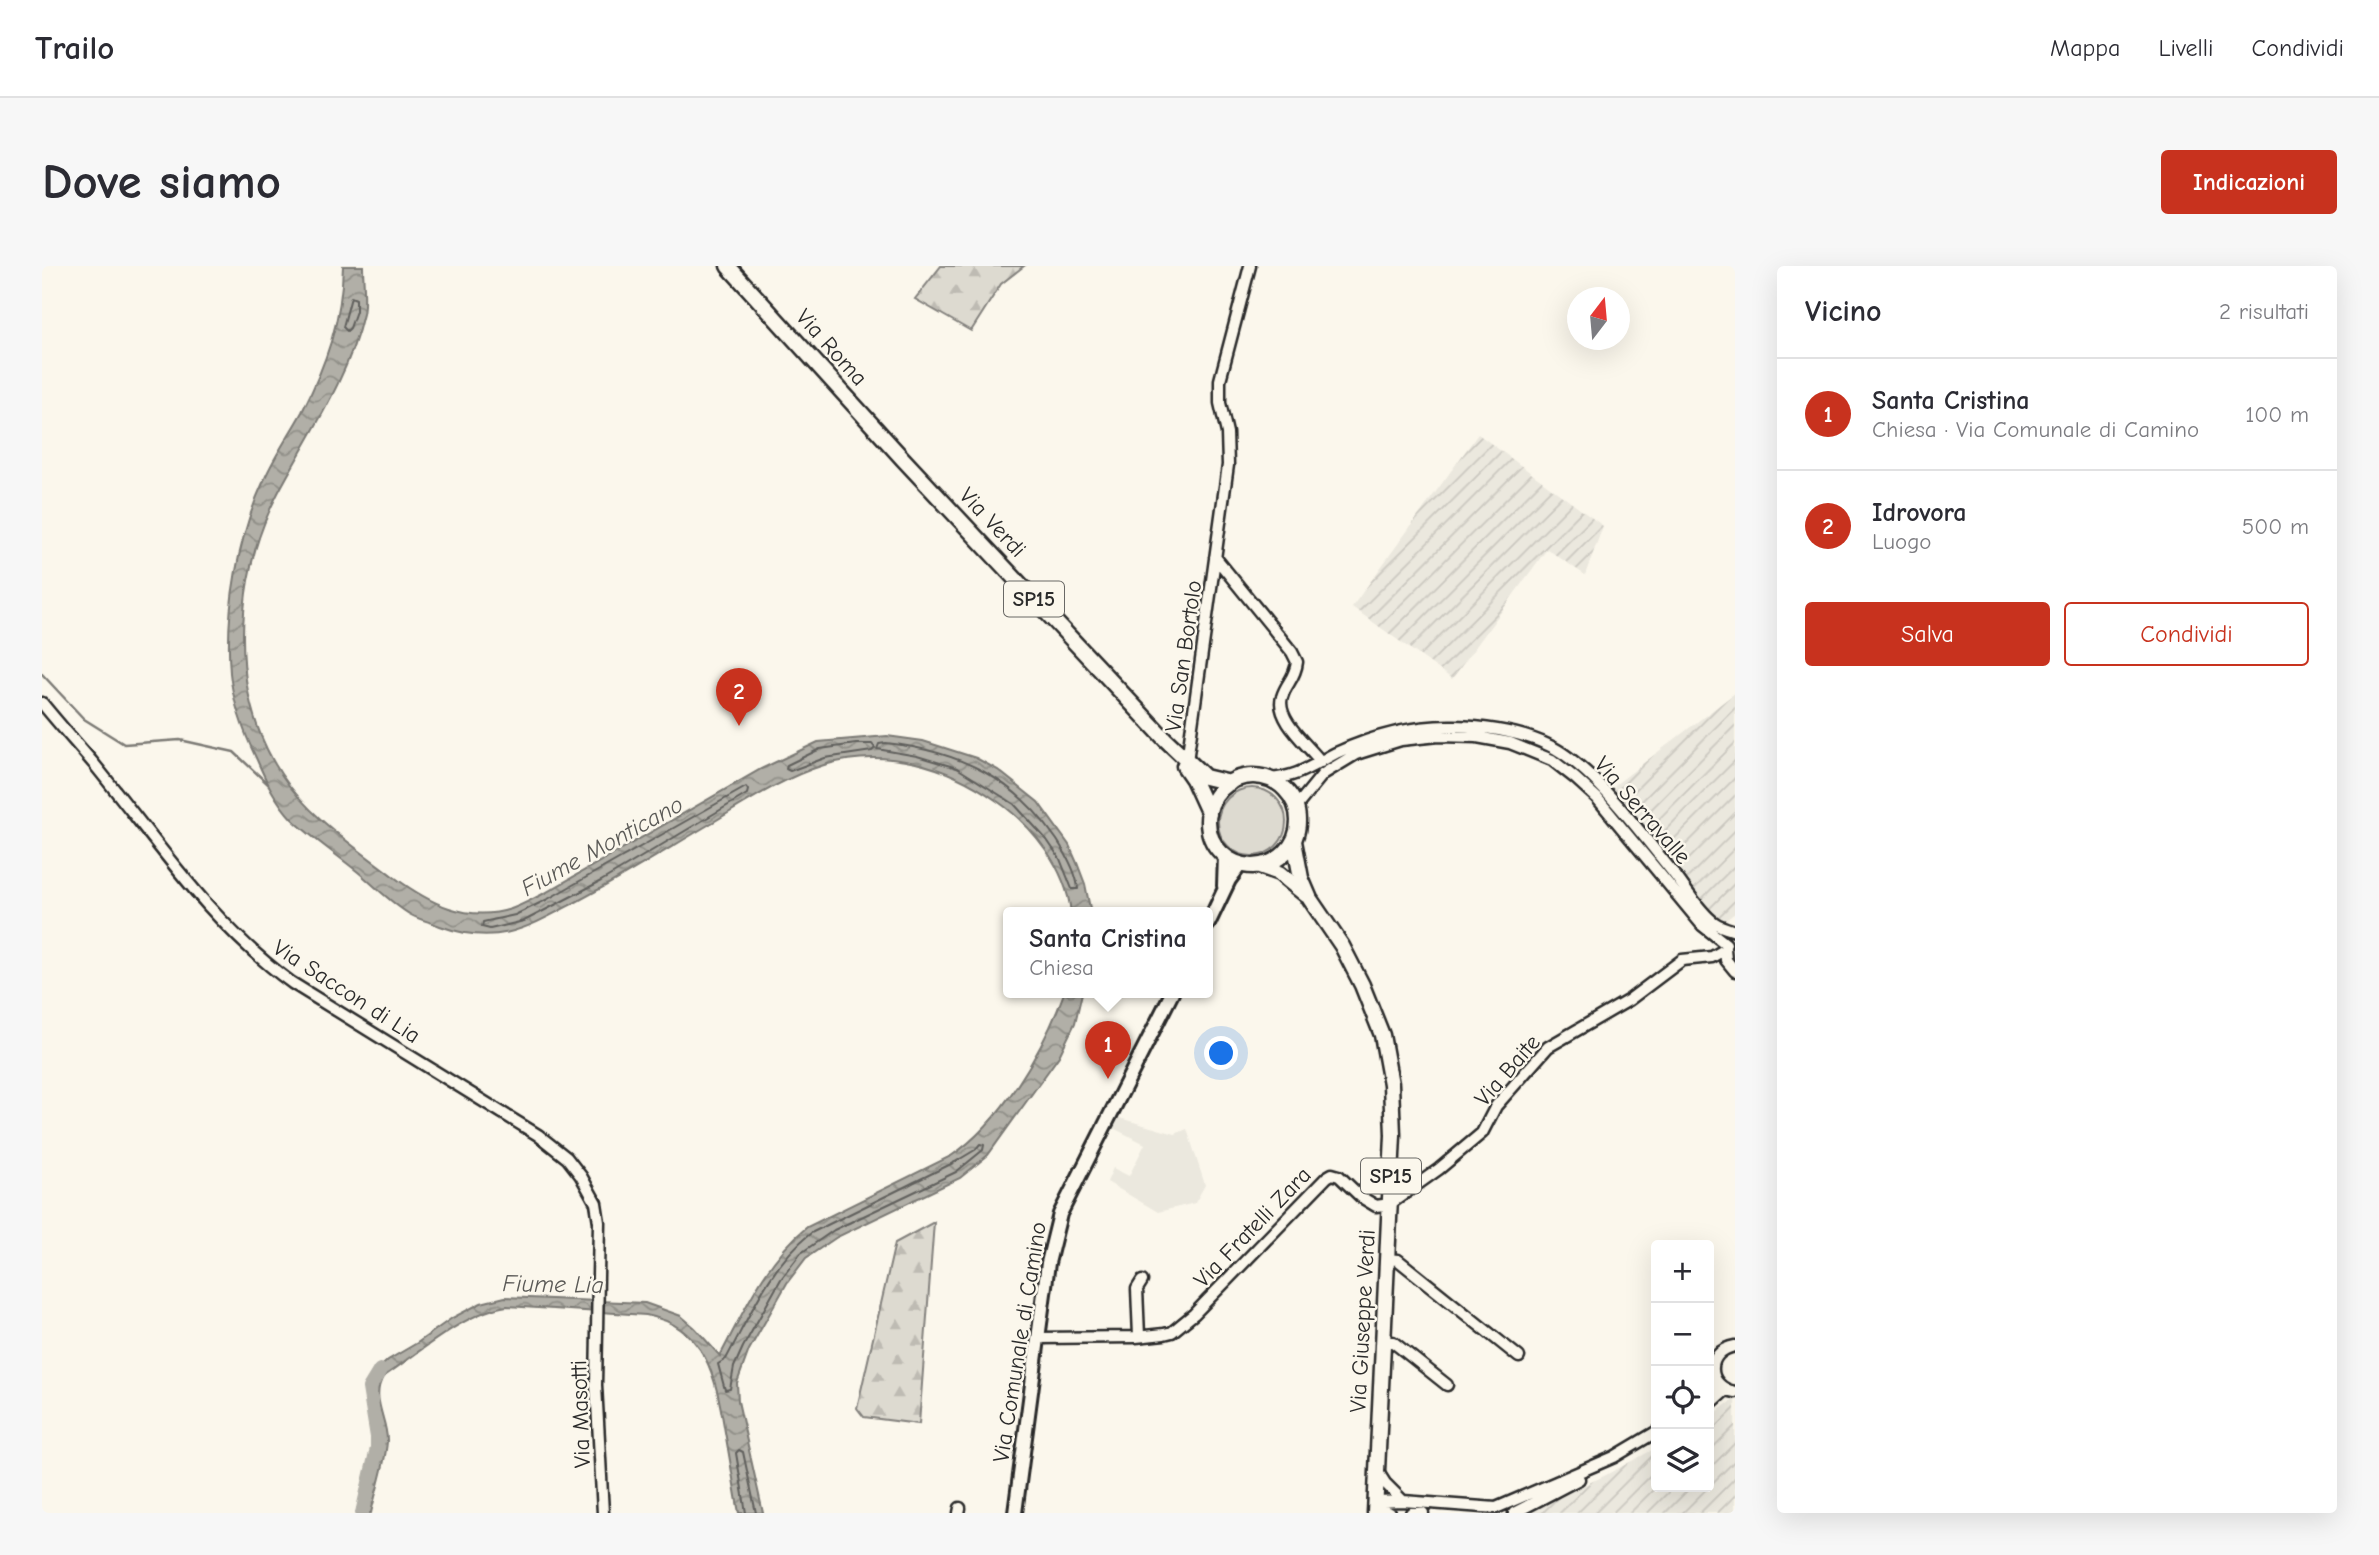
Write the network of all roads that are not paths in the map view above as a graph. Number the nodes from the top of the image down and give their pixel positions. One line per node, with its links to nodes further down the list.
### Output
1 (728, 266): 3 (main road, Via Roma / SP15)
2 (1250, 266): 4 (street, Via San Bortolo)
3 (903, 460): 6 (main road, Via Verdi / SP15)
4 (1215, 557): 7 (street, Via San Bortolo); 8 (street, Via San Bortolo)
5 (42, 703): 28 (street, Via Saccon di Lia)
6 (1165, 739): 7 (main road, SP15); 12 (main road, SP15)
7 (1187, 761): 10 (main road, SP15)
8 (1321, 762): 9 (street, Via Serravalle); 20 (street, Via Serravalle)
9 (1267, 779): 10 (main road, SP15); 11 (main road)
10 (1230, 783): 12 (main road)
11 (1296, 807): 13 (main road, SP15); 21 (street, Via Serravalle)
12 (1209, 814): 14 (main road, SP15)
13 (1294, 841): 16 (main road); 18 (main road, SP15)
14 (1225, 856): 15 (main road, SP15); 17 (street)
15 (1241, 864): 16 (main road, SP15); 17 (street)
16 (1257, 866): 18 (main road, SP15)
17 (1222, 893): 19 (street)
18 (1310, 899): 25 (main road, Via Giuseppe Verdi / SP15)
19 (1213, 913)
20 (1735, 932): 21 (street)
21 (1725, 947): 22 (street, Via Baite); 23 (street)
22 (1701, 958): 23 (street); 25 (street, Via Baite)
23 (1732, 968)
24 (1169, 998): 30 (street, Via Comunale di Camino)
25 (1390, 1204): 26 (main road, Via Giuseppe Verdi / SP15); 29 (street, Via Fratelli Zara)
26 (1387, 1259): 31 (main road, Via Giuseppe Verdi / SP15); 33 (street)
27 (1142, 1281): 29 (street)
28 (598, 1313): 42 (street, Via Masotti)
29 (1139, 1336): 30 (street, Via Fratelli Zara)
30 (1038, 1338): 43 (street, Via Comunale di Camino)
31 (1384, 1342): 34 (street); 38 (main road, Via Giuseppe Verdi / SP15)
32 (1734, 1343): 35 (street)
33 (1519, 1357)
34 (1447, 1385)
35 (1727, 1389)
36 (1651, 1435): 41 (street)
37 (1651, 1442): 41 (street)
38 (1377, 1472): 39 (street); 40 (main road, Via Giuseppe Verdi / SP15)
39 (1403, 1501): 40 (street); 41 (street)
40 (1376, 1508): 44 (street)
41 (1510, 1511)
42 (603, 1513)
43 (1015, 1513)
44 (1390, 1513)
45 (1411, 1513): 46 (street)
46 (1423, 1513)

